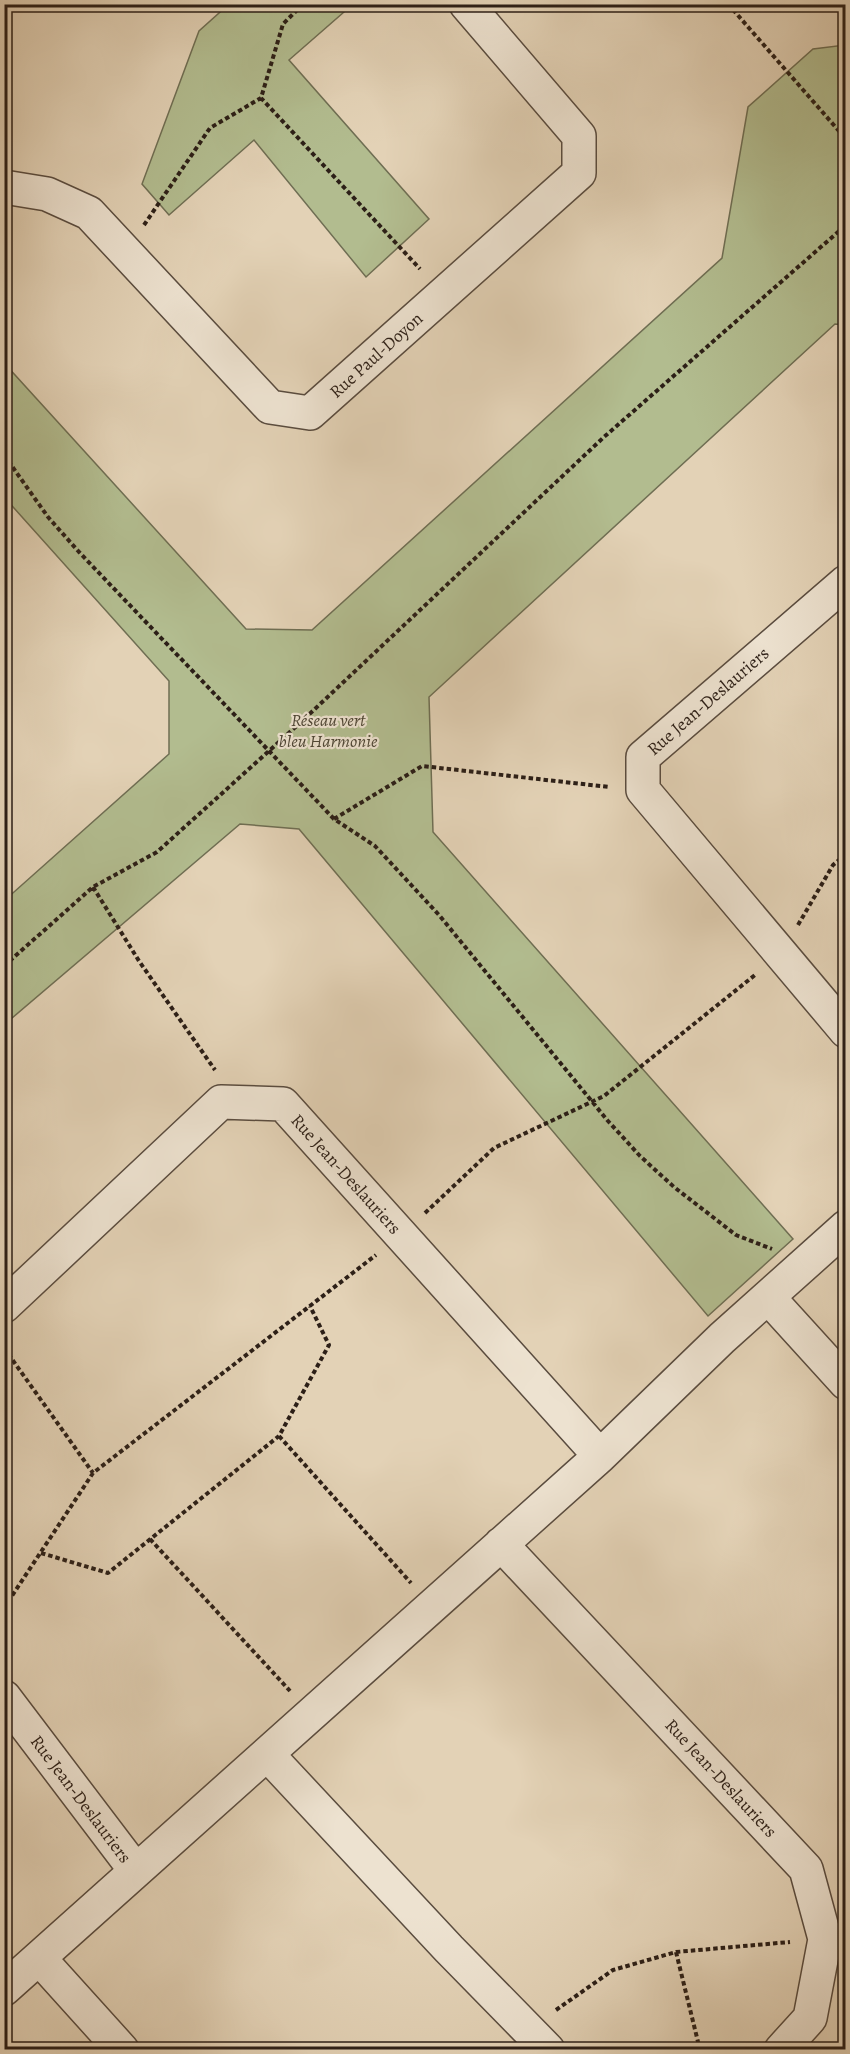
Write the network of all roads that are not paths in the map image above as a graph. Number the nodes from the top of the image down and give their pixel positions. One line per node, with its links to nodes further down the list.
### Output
1 (466, 4): 2 (street, Rue Paul-Doyon)
2 (4, 188)
3 (846, 582): 4 (street, Rue Jean-Deslauriers)
4 (846, 1031)
5 (846, 1227): 6 (street, Rue Jean-Deslauriers)
6 (768, 1297): 8 (street); 9 (street, Rue Jean-Deslauriers)
7 (4, 1306): 9 (street, Rue Jean-Deslauriers)
8 (846, 1383)
9 (600, 1456): 10 (street, Rue Jean-Deslauriers)
10 (501, 1544): 12 (street, Rue Jean-Deslauriers); 18 (street, Rue Jean-Deslauriers)
11 (4, 1697): 13 (street, Rue Jean-Deslauriers)
12 (267, 1754): 13 (street, Rue Jean-Deslauriers); 16 (street)
13 (136, 1871): 14 (street, Rue Jean-Deslauriers)
14 (39, 1958): 15 (street, Rue Jean-Deslauriers); 17 (street)
15 (4, 1989)
16 (538, 2040)
17 (122, 2049)
18 (781, 2049)

